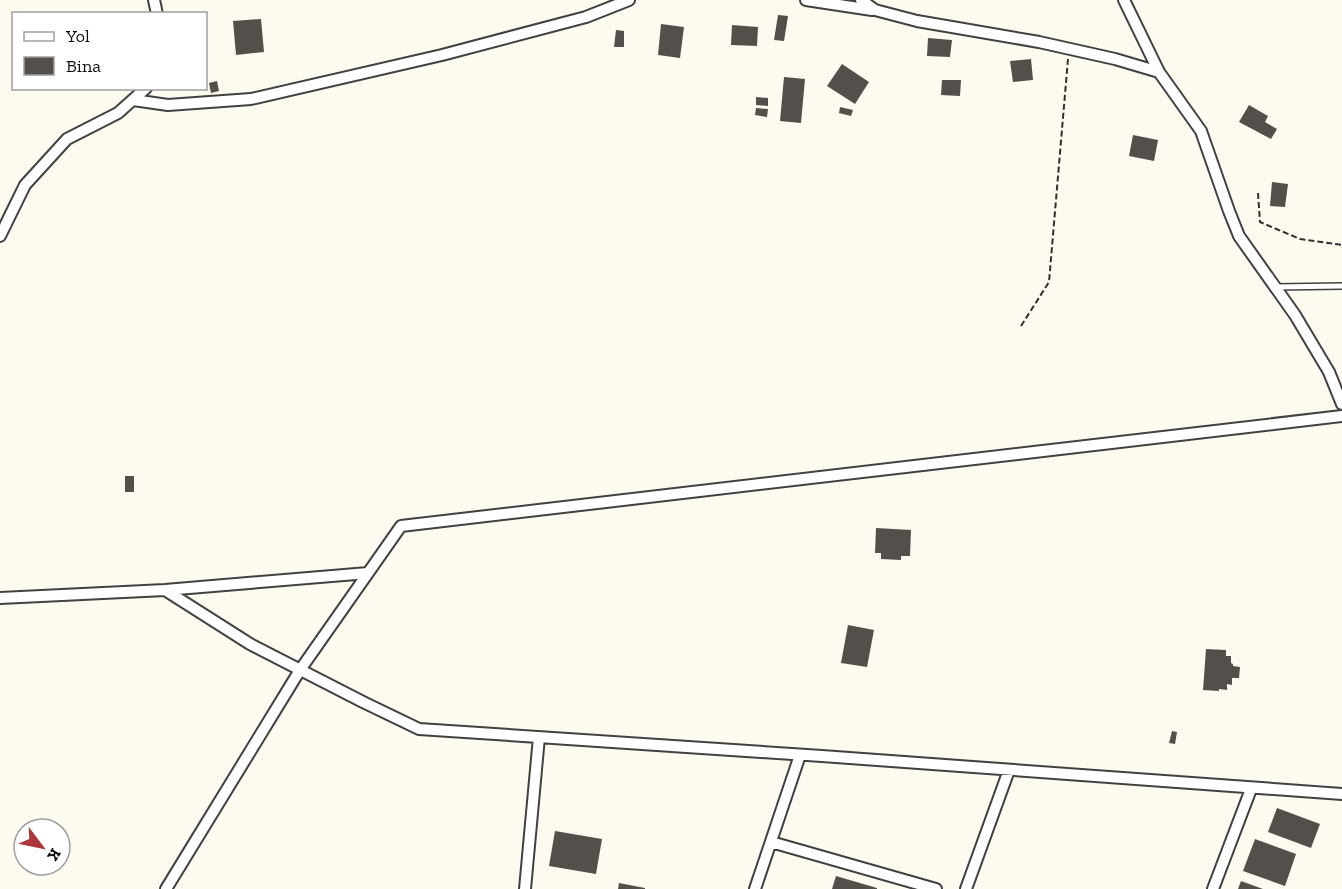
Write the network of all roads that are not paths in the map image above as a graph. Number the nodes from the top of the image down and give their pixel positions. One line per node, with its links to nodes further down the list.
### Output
1 (629, 0): 8 (street)
2 (806, 0): 5 (street)
3 (861, 0): 5 (street)
4 (1124, 0): 6 (street)
5 (875, 10): 6 (street)
6 (1159, 72): 11 (street)
7 (144, 90): 8 (street)
8 (133, 100): 9 (street)
9 (0, 236)
10 (1342, 286): 11 (lane)
11 (1275, 287): 12 (street)
12 (1342, 404)
13 (1342, 416): 14 (street)
14 (368, 573): 15 (street); 17 (street)
15 (165, 590): 16 (street); 17 (street)
16 (0, 598)
17 (300, 670): 18 (street); 24 (street)
18 (539, 737): 19 (street); 25 (street)
19 (800, 755): 20 (street); 23 (street)
20 (1010, 770): 21 (street); 28 (street)
21 (1251, 789): 22 (street); 29 (street)
22 (1342, 794)
23 (771, 842): 26 (street); 27 (street)
24 (166, 889)
25 (525, 889)
26 (755, 889)
27 (936, 889)
28 (966, 889)
29 (1213, 889)

